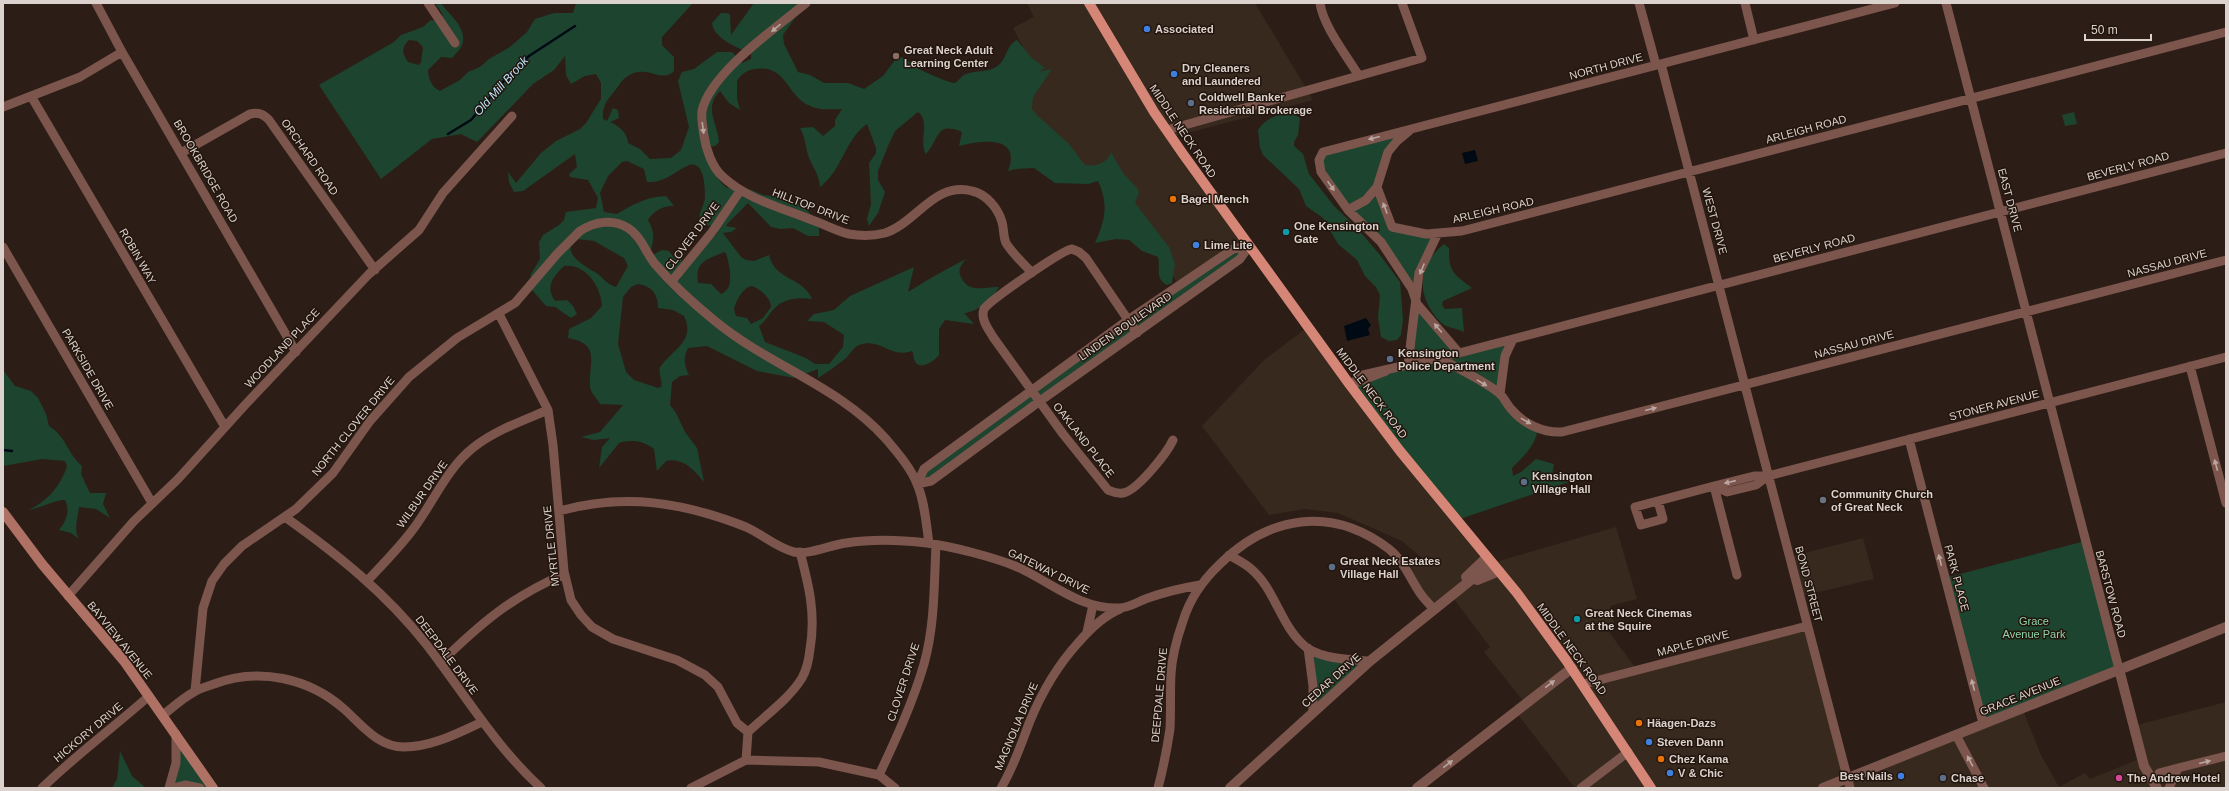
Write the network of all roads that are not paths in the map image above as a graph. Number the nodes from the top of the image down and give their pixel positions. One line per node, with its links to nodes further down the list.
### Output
1 (96, 3): 15 (street, BROOKBRIDGE ROAD)
2 (428, 3): 14 (street)
3 (806, 3): 28 (street, one-way to 28)
4 (1089, 3): 23 (main road, MIDDLE NECK ROAD)
5 (1320, 3): 17 (street)
6 (1402, 3): 17 (street)
7 (1639, 3): 16 (street, WEST DRIVE)
8 (1745, 3): 13 (street)
9 (1895, 3): 11 (street, NORTH DRIVE)
10 (1946, 3): 19 (street, EAST DRIVE)
11 (1859, 8): 13 (street, NORTH DRIVE)
12 (2226, 32): 19 (street, ARLEIGH ROAD)
13 (1754, 40): 16 (street, NORTH DRIVE)
14 (455, 43)
15 (122, 52): 18 (street); 24 (street, BROOKBRIDGE ROAD)
16 (1658, 65): 22 (street, NORTH DRIVE); 26 (street, WEST DRIVE)
17 (1359, 76): 23 (street)
18 (31, 96): 20 (street); 62 (street, ROBIN WAY)
19 (1971, 98): 26 (street, ARLEIGH ROAD); 30 (street, EAST DRIVE)
20 (3, 107)
21 (512, 116): 39 (street, WOODLAND PLACE)
22 (1411, 129): 27 (street); 29 (street, NORTH DRIVE, one-way to 29)
23 (1167, 130): 34 (main road, MIDDLE NECK ROAD)
24 (181, 153): 39 (street, ORCHARD ROAD); 49 (street, BROOKBRIDGE ROAD)
25 (2226, 153): 30 (street, BEVERLY ROAD)
26 (1690, 172): 32 (street, ARLEIGH ROAD); 42 (street, WEST DRIVE)
27 (1376, 187): 29 (street); 31 (street, one-way to 27)
28 (740, 190): 40 (street, HILLTOP DRIVE); 41 (street, CLOVER DRIVE)
29 (1348, 210): 33 (street)
30 (2000, 212): 42 (street, BEVERLY ROAD); 44 (street, EAST DRIVE)
31 (1392, 227): 32 (street, ARLEIGH ROAD); 33 (street)
32 (1438, 233): 43 (street, one-way to 43)
33 (1381, 242): 43 (street)
34 (1249, 246): 36 (street, LINDEN BOULEVARD); 38 (street, LINDEN BOULEVARD); 55 (main road, MIDDLE NECK ROAD)
35 (3, 247): 72 (street, PARKSIDE DRIVE)
36 (1224, 255): 38 (street); 46 (street, LINDEN BOULEVARD)
37 (2226, 260): 44 (street, NASSAU DRIVE)
38 (1231, 266): 47 (street, LINDEN BOULEVARD)
39 (375, 270): 49 (street, WOODLAND PLACE)
40 (1032, 273): 46 (street, OAKLAND PLACE); 57 (street, OAKLAND PLACE)
41 (672, 280): 45 (street, NORTH CLOVER DRIVE); 68 (street, CLOVER DRIVE)
42 (1719, 285): 48 (street, BEVERLY ROAD); 56 (street, WEST DRIVE)
43 (1417, 304): 50 (street, one-way to 43); 53 (street)
44 (2026, 312): 56 (street, NASSAU DRIVE); 60 (street, EAST DRIVE)
45 (499, 314): 61 (street, MYRTLE DRIVE); 75 (street, NORTH CLOVER DRIVE)
46 (1128, 320): 47 (street, OAKLAND PLACE); 57 (street, LINDEN BOULEVARD)
47 (1137, 333): 59 (street, LINDEN BOULEVARD)
48 (1513, 339): 50 (street, BEVERLY ROAD); 58 (street)
49 (296, 352): 62 (street, WOODLAND PLACE)
50 (1459, 353): 52 (street, BEVERLY ROAD)
51 (2226, 357): 54 (street, STONER AVENUE)
52 (1440, 358): 53 (street, BEVERLY ROAD); 58 (street, NASSAU DRIVE, one-way to 58)
53 (1408, 365): 55 (street, BEVERLY ROAD)
54 (2190, 366): 60 (street, STONER AVENUE); 71 (street, one-way to 54)
55 (1350, 385): 79 (main road, MIDDLE NECK ROAD)
56 (1744, 385): 58 (street, NASSAU DRIVE, one-way to 56); 67 (street, BOND STREET)
57 (1031, 390): 59 (street, OAKLAND PLACE); 65 (street, LINDEN BOULEVARD)
58 (1500, 394)
59 (1040, 401): 64 (street, OAKLAND PLACE); 66 (street, LINDEN BOULEVARD)
60 (2050, 403): 63 (street, STONER AVENUE); 97 (street, BARSTOW ROAD)
61 (548, 410): 73 (street, MYRTLE DRIVE); 83 (street, WILBUR DRIVE)
62 (225, 427): 72 (street, WOODLAND PLACE)
63 (1909, 439): 67 (street, STONER AVENUE); 104 (street, PARK PLACE, one-way to 63)
64 (1173, 440)
65 (954, 447): 66 (street); 68 (street, LINDEN BOULEVARD)
66 (962, 458): 68 (street, LINDEN BOULEVARD)
67 (1768, 476): 69 (street, STONER AVENUE); 90 (street, BOND STREET)
68 (918, 484): 76 (street, CLOVER DRIVE)
69 (1714, 486): 70 (street, STONER AVENUE); 82 (street)
70 (1658, 501)
71 (2226, 503)
72 (152, 504): 86 (street, WOODLAND PLACE)
73 (559, 511): 77 (street, GATEWAY DRIVE); 81 (street, MYRTLE DRIVE)
74 (3, 512): 86 (main road, BAYVIEW AVENUE)
75 (285, 517): 83 (street, DEEPDALE DRIVE); 99 (street, NORTH CLOVER DRIVE)
76 (933, 544): 77 (street, GATEWAY DRIVE); 87 (street, GATEWAY DRIVE); 113 (street, CLOVER DRIVE)
77 (800, 552): 105 (street)
78 (1229, 555): 84 (street); 89 (street); 93 (street)
79 (1489, 560): 80 (main road, MIDDLE NECK ROAD); 85 (street, CEDAR DRIVE)
80 (1499, 571): 85 (street); 96 (main road, MIDDLE NECK ROAD)
81 (564, 574): 95 (street); 105 (street, MYRTLE DRIVE)
82 (1737, 575)
83 (367, 581): 95 (street, DEEPDALE DRIVE)
84 (1200, 585): 88 (street, GATEWAY DRIVE); 125 (street, DEEPDALE DRIVE)
85 (1452, 594): 89 (street, CEDAR DRIVE)
86 (68, 596): 100 (main road, BAYVIEW AVENUE)
87 (1093, 605): 88 (street, GATEWAY DRIVE); 92 (street)
88 (1122, 608): 92 (street, MAGNOLIA DRIVE)
89 (1434, 609): 94 (street, CEDAR DRIVE)
90 (1808, 626): 98 (street, MAPLE DRIVE); 114 (street, BOND STREET)
91 (2226, 627): 97 (street, GRACE AVENUE)
92 (1087, 632): 124 (street, MAGNOLIA DRIVE)
93 (1308, 648): 94 (street); 101 (street)
94 (1370, 661): 101 (street, CEDAR DRIVE)
95 (440, 663): 103 (street, DEEPDALE DRIVE)
96 (1572, 668): 98 (main road, MIDDLE NECK ROAD); 126 (street, one-way to 96)
97 (2119, 670): 104 (street, GRACE AVENUE); 131 (street, BARSTOW ROAD)
98 (1584, 684): 108 (main road, MIDDLE NECK ROAD)
99 (195, 691): 102 (street); 103 (street)
100 (149, 696): 102 (main road, BAYVIEW AVENUE); 116 (street, HICKORY DRIVE)
101 (1313, 712): 115 (street, CEDAR DRIVE)
102 (163, 715): 106 (main road, BAYVIEW AVENUE)
103 (482, 722): 121 (street, DEEPDALE DRIVE)
104 (1983, 723): 107 (street, GRACE AVENUE)
105 (748, 732): 110 (street)
106 (176, 734): 117 (street); 120 (main road, BAYVIEW AVENUE)
107 (1956, 735): 114 (street, GRACE AVENUE); 130 (street, one-way to 107)
108 (1628, 752): 127 (street); 128 (main road, MIDDLE NECK ROAD)
109 (2226, 756): 111 (street, one-way to 109)
110 (746, 760): 113 (street); 122 (street)
111 (2178, 768): 112 (street); 132 (street)
112 (2159, 773)
113 (879, 775): 123 (street)
114 (1849, 783): 129 (street, GRACE AVENUE)
115 (1237, 786)
116 (42, 788)
117 (168, 788)
118 (173, 788): 119 (street)
119 (200, 788)
120 (213, 788)
121 (541, 788)
122 (691, 788)
123 (895, 788)
124 (1001, 788)
125 (1158, 788)
126 (1417, 788)
127 (1581, 788)
128 (1651, 788)
129 (1822, 788)
130 (1984, 788)
131 (2157, 788)
132 (2169, 788)

